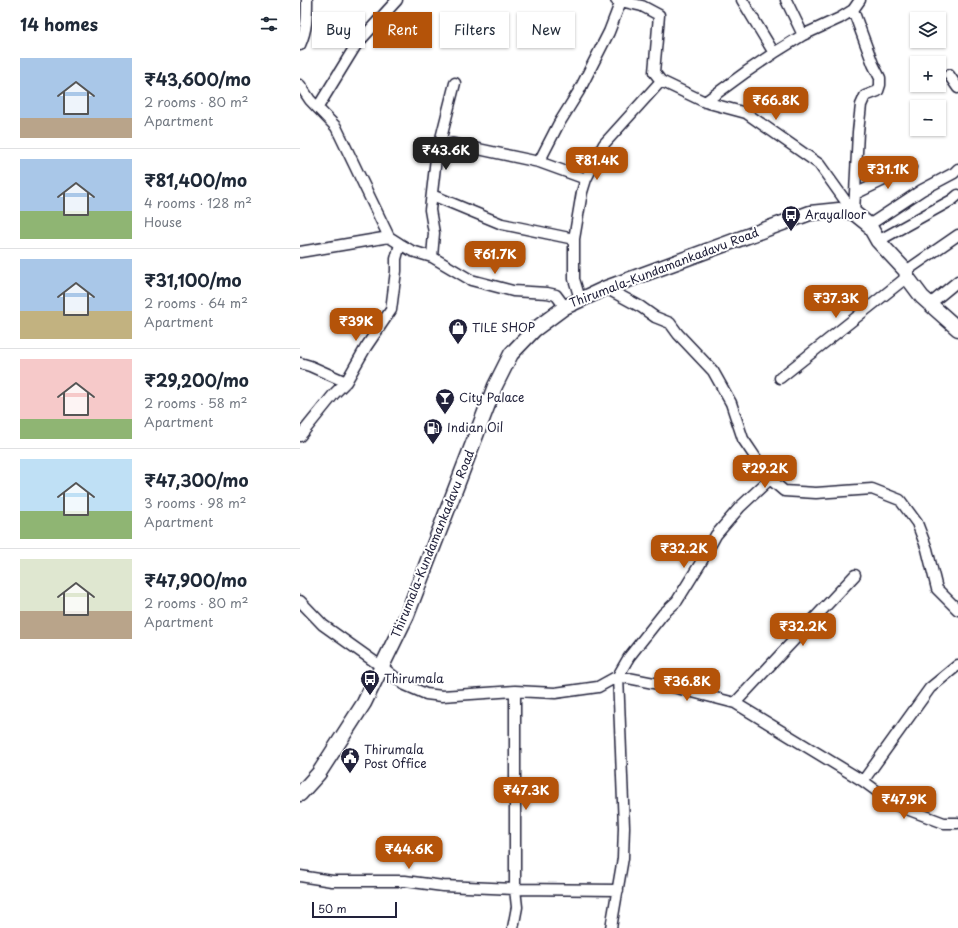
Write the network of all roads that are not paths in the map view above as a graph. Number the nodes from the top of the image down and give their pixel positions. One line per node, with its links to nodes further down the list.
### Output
1 (308, 0): 9 (street)
2 (397, 0): 17 (street)
3 (742, 0): 10 (street)
4 (786, 0): 8 (street)
5 (860, 0): 7 (street)
6 (618, 1): 12 (street); 19 (street)
7 (853, 10): 8 (street); 23 (street)
8 (803, 35): 10 (street)
9 (300, 45)
10 (774, 54): 16 (street)
11 (949, 75): 14 (street)
12 (661, 81): 16 (street); 22 (street)
13 (455, 83): 18 (street)
14 (958, 88)
15 (301, 92): 17 (street)
16 (705, 102): 26 (street)
17 (318, 107): 29 (street)
18 (441, 141): 19 (street); 24 (street)
19 (539, 162): 22 (street)
20 (911, 167): 23 (street)
21 (958, 169): 27 (street)
22 (586, 179): 30 (street)
23 (855, 194): 26 (street)
24 (432, 195): 30 (street); 34 (street)
25 (958, 195): 31 (street)
26 (854, 213): 27 (main road); 37 (main road, Thirumala-Kundamankadavu Road)
27 (868, 226): 31 (main road)
28 (958, 235): 35 (street)
29 (389, 237): 32 (street); 33 (street)
30 (574, 239): 38 (street)
31 (878, 241): 35 (main road)
32 (400, 244): 34 (street); 44 (street)
33 (300, 252)
34 (432, 257): 40 (street)
35 (906, 274): 39 (main road); 43 (street)
36 (958, 281): 39 (street)
37 (606, 288): 38 (main road, Thirumala-Kundamankadavu Road); 46 (street)
38 (580, 299): 40 (main road, Thirumala-Kundamankadavu Road)
39 (930, 304): 41 (main road)
40 (565, 306): 51 (main road, Thirumala-Kundamankadavu Road)
41 (958, 329)
42 (300, 363): 44 (street)
43 (780, 378)
44 (346, 382): 45 (street)
45 (300, 436)
46 (770, 479): 49 (street); 52 (street)
47 (856, 575): 54 (street)
48 (300, 601): 51 (street)
49 (958, 610)
50 (958, 665): 55 (street)
51 (382, 667): 53 (street); 56 (main road, Thirumala-Kundamankadavu Road)
52 (618, 676): 53 (street); 54 (street); 60 (street)
53 (515, 691): 59 (street)
54 (735, 703): 55 (street)
55 (863, 781): 57 (street)
56 (300, 794)
57 (958, 823)
58 (300, 876): 59 (street)
59 (515, 889): 60 (street); 61 (street)
60 (618, 890): 62 (street)
61 (513, 928)
62 (611, 928)

